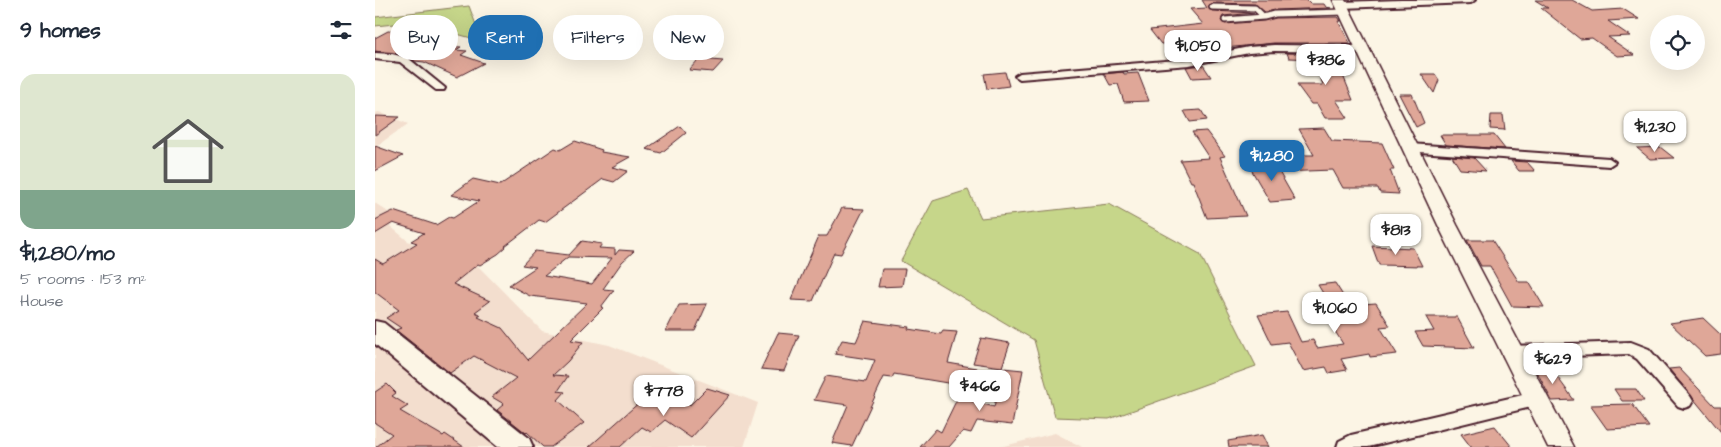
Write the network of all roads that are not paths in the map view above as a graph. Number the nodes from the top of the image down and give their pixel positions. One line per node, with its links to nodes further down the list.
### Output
1 (1471, 0): 2 (street)
2 (1341, 6): 4 (lane); 6 (main road)
3 (1213, 7): 4 (lane)
4 (1263, 17): 5 (lane)
5 (1225, 20)
6 (1361, 49): 8 (street); 10 (main road)
7 (375, 56): 9 (street)
8 (1020, 76)
9 (440, 88)
10 (1410, 148): 11 (street); 13 (main road)
11 (1609, 162)
12 (375, 330): 16 (main road)
13 (1511, 352): 14 (main road); 15 (street)
14 (1535, 398): 17 (street); 18 (main road)
15 (1684, 401)
16 (519, 447)
17 (1346, 447)
18 (1561, 447)

